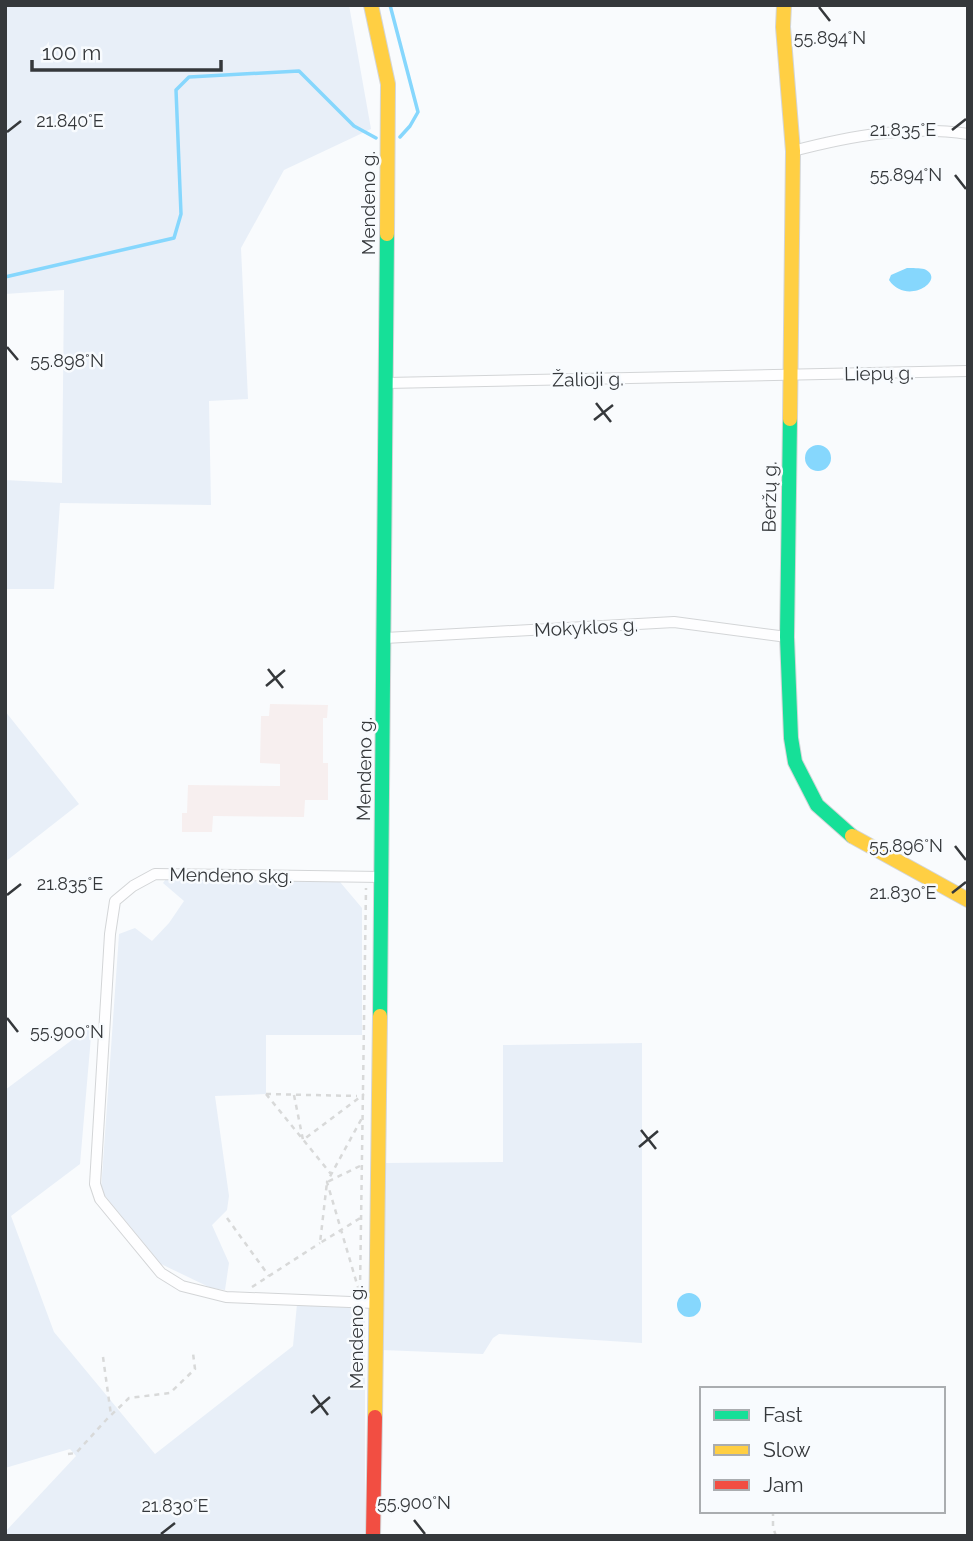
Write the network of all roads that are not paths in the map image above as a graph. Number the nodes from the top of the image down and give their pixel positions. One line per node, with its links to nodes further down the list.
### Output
1 (371, 5): 7 (street, Mendeno g.)
2 (784, 5): 4 (street, Beržų g.)
3 (968, 134): 4 (street)
4 (793, 152): 6 (street, Beržų g.)
5 (968, 371): 6 (street, Liepų g.)
6 (790, 375): 7 (street, Žalioji g.); 8 (street, Beržų g.)
7 (386, 383): 9 (street, Mendeno g.)
8 (787, 637): 9 (street, Mokyklos g.); 11 (street, Beržų g.)
9 (384, 638): 10 (street, Mendeno g.)
10 (382, 877): 12 (street, Mendeno g.); 12 (street, Mendeno skg.)
11 (968, 900)
12 (375, 1303): 13 (street, Mendeno g.)
13 (373, 1536)

